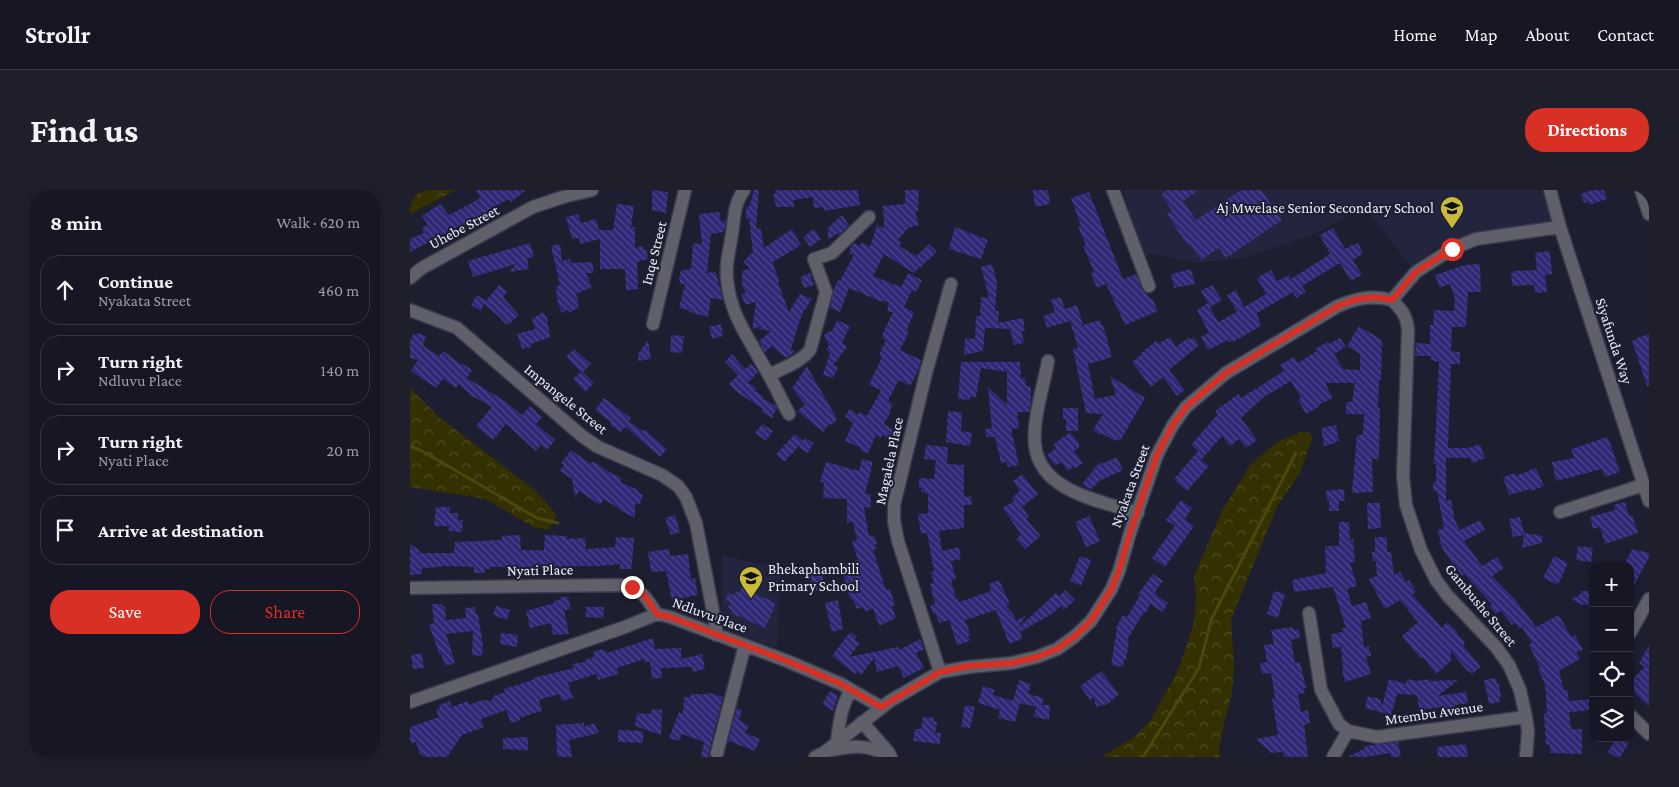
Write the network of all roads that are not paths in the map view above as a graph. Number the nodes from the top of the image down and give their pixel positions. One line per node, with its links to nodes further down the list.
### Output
1 (592, 190): 10 (street, Uhebe Street)
2 (686, 190): 15 (street, Inqe Street)
3 (744, 190): 17 (street)
4 (1112, 190): 12 (street)
5 (1550, 190): 9 (street, Siyafunda Way)
6 (1640, 190): 7 (street)
7 (1649, 214)
8 (869, 217): 17 (street)
9 (1560, 227): 13 (street); 19 (street, Siyafunda Way)
10 (410, 278)
11 (951, 284): 30 (street, Magalela Place)
12 (1148, 286)
13 (1392, 300): 21 (street, Nyakata Street); 34 (street, Gambushe Street)
14 (410, 310): 28 (street, Impangele Street)
15 (653, 324)
16 (1048, 361): 21 (street)
17 (769, 375): 18 (street)
18 (789, 414)
19 (1643, 485): 20 (street, Siyafunda Way); 22 (street)
20 (1649, 501)
21 (1138, 512): 30 (street, Nyakata Street)
22 (1560, 512)
23 (410, 588): 26 (street, Nyati Place)
24 (1649, 599): 27 (street)
25 (1309, 613): 37 (street)
26 (657, 614): 28 (street, Ndluvu Place); 32 (street, Ndluvu Place)
27 (1634, 626)
28 (716, 635): 29 (street, Ndluvu Place)
29 (745, 645): 31 (street, Ndluvu Place); 40 (street)
30 (940, 672): 33 (street, Nyakata Street)
31 (851, 691): 33 (street, Ndluvu Place); 39 (street)
32 (410, 702)
33 (881, 707): 36 (street, Nyakata Street)
34 (1526, 716): 37 (street, Mtembu Avenue); 44 (street, Gambushe Street)
35 (1634, 719): 38 (street)
36 (862, 722): 39 (street, Nyakata Street); 42 (street)
37 (1348, 731): 43 (street)
38 (1649, 734)
39 (836, 741): 41 (street, Nyakata Street)
40 (717, 752)
41 (820, 754): 42 (street)
42 (891, 757)
43 (1333, 757)
44 (1526, 757)

